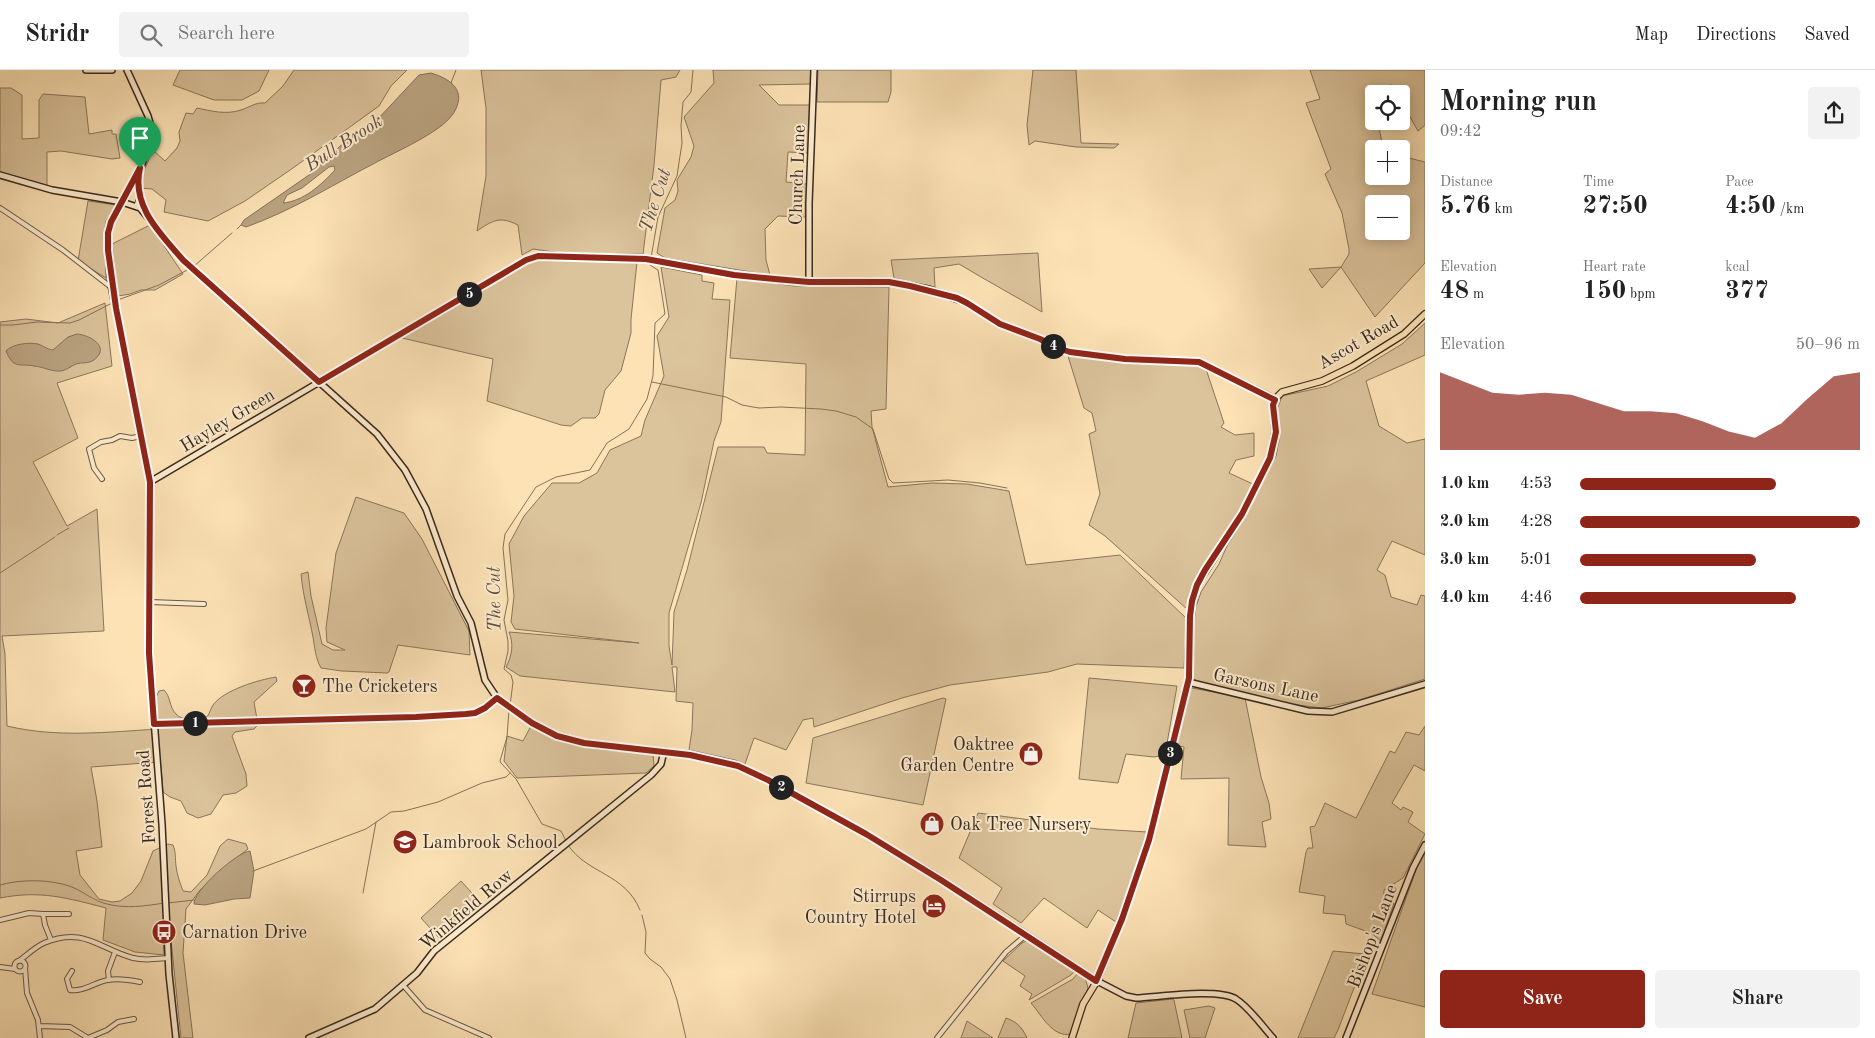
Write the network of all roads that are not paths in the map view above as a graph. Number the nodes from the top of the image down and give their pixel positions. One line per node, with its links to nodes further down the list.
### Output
1 (86, 70): 2 (main road)
2 (112, 70)
3 (127, 70): 5 (main road, Forest Road)
4 (814, 70): 12 (main road, Church Lane)
5 (140, 168): 7 (street); 8 (main road, Forest Road)
6 (0, 175): 8 (main road)
7 (138, 194): 9 (street); 11 (street)
8 (122, 202): 9 (main road); 13 (main road, Forest Road)
9 (136, 206): 11 (main road)
10 (0, 208): 13 (street)
11 (144, 211): 15 (main road)
12 (809, 282): 15 (main road, Hayley Green); 16 (main road, Hayley Green)
13 (112, 288): 17 (main road, Forest Road)
14 (1425, 314): 16 (main road, Ascot Road)
15 (319, 382): 19 (main road, Hayley Green); 24 (main road)
16 (1275, 400): 22 (main road)
17 (141, 436): 18 (street); 19 (main road, Forest Road)
18 (102, 479)
19 (150, 482): 20 (main road, Forest Road)
20 (150, 602): 21 (street); 25 (main road, Forest Road)
21 (204, 604)
22 (1188, 680): 23 (main road, Garsons Lane); 44 (main road)
23 (1425, 684)
24 (497, 698): 25 (street); 26 (main road)
25 (154, 724): 35 (main road, Forest Road)
26 (664, 751): 31 (main road); 46 (main road, Winkfield Row)
27 (1425, 845): 58 (main road, Bishop's Lane)
28 (43, 914): 29 (street); 30 (street); 32 (street)
29 (69, 914)
30 (0, 920)
31 (1026, 936): 44 (main road); 55 (street)
32 (51, 940): 33 (street); 34 (street)
33 (31, 952): 36 (street); 38 (street)
34 (114, 952): 35 (street); 43 (street)
35 (168, 958): 52 (main road, Forest Road)
36 (19, 960): 37 (street); 38 (street)
37 (15, 964): 39 (street); 40 (street)
38 (25, 966): 40 (street); 42 (street)
39 (1, 967): 40 (street)
40 (16, 970): 42 (street)
41 (72, 971): 43 (street)
42 (26, 980): 48 (street)
43 (109, 980): 45 (street)
44 (1096, 981): 56 (main road); 57 (main road)
45 (140, 982)
46 (403, 985): 49 (main road, Winkfield Row); 54 (street)
47 (134, 1019): 51 (street)
48 (40, 1026): 50 (street); 51 (street)
49 (317, 1036): 53 (main road, Winkfield Row)
50 (40, 1038)
51 (88, 1038)
52 (176, 1038)
53 (309, 1038)
54 (489, 1038)
55 (937, 1038)
56 (1072, 1038)
57 (1274, 1038)
58 (1346, 1038)

